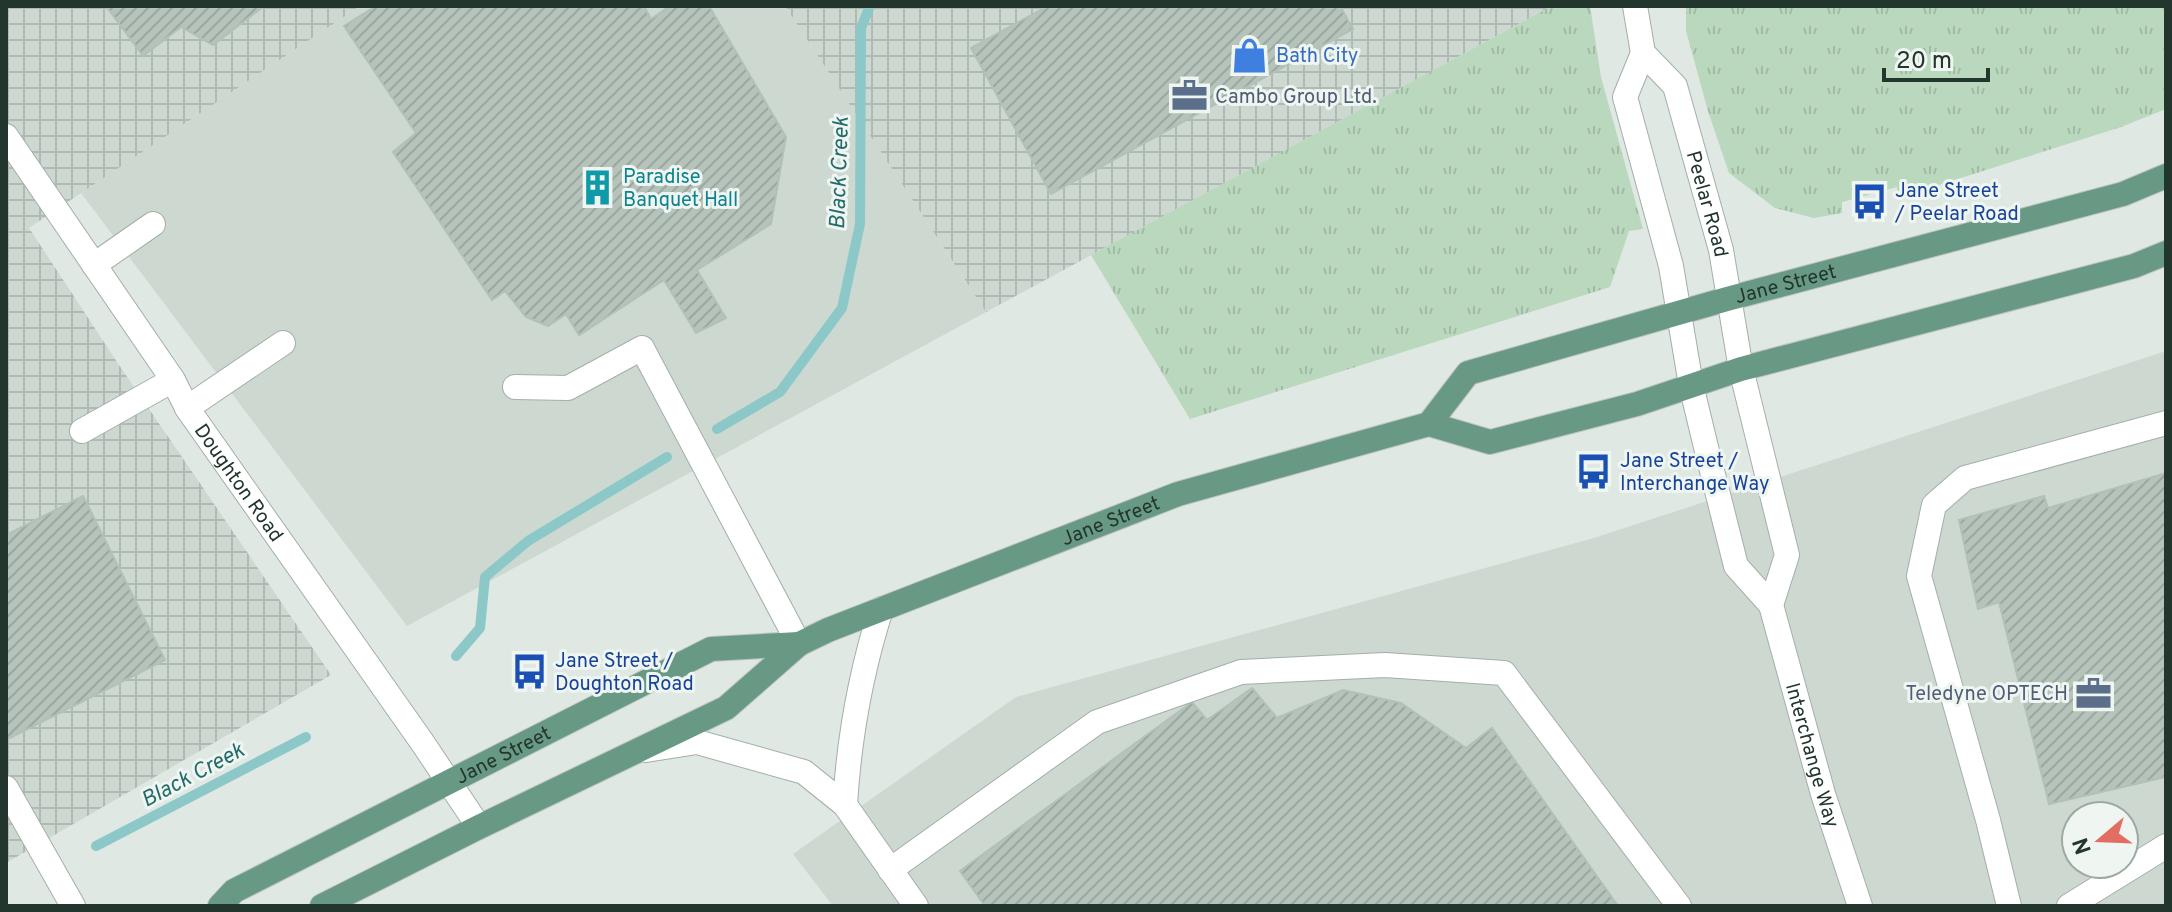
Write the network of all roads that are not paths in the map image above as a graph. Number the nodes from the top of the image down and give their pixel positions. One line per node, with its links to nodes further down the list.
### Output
1 (1635, 6): 2 (street)
2 (1643, 53): 8 (street, Peelar Road); 9 (street)
3 (6, 136): 7 (street, Doughton Road)
4 (2166, 176): 8 (main road, Jane Street)
5 (153, 224): 7 (street)
6 (2166, 253): 11 (main road)
7 (94, 265): 12 (street, Doughton Road)
8 (1727, 299): 9 (main road, Jane Street); 11 (street, Peelar Road)
9 (1679, 313): 13 (street, Interchange Way); 17 (main road, Jane Street)
10 (283, 343): 15 (street)
11 (1741, 369): 13 (main road); 19 (street)
12 (173, 380): 15 (street, Doughton Road); 18 (street)
13 (1691, 385): 17 (main road); 19 (street, Interchange Way)
14 (515, 387): 21 (street)
15 (187, 408): 23 (street, Doughton Road)
16 (2166, 423): 35 (street)
17 (1429, 424): 20 (main road, Jane Street)
18 (82, 431)
19 (1771, 605): 34 (street, Interchange Way)
20 (881, 609): 21 (main road, Jane Street); 25 (street)
21 (799, 644): 22 (main road, Jane Street); 23 (main road, Jane Street)
22 (640, 751): 25 (street); 26 (main road, Jane Street)
23 (449, 782): 26 (street, Doughton Road); 30 (main road, Jane Street)
24 (6, 788): 29 (street)
25 (845, 805): 28 (street)
26 (479, 827): 31 (main road, Jane Street)
27 (2166, 846): 36 (street)
28 (890, 870): 32 (street); 33 (street)
29 (73, 906)
30 (220, 906)
31 (322, 906)
32 (916, 906)
33 (1679, 906)
34 (1860, 906)
35 (2009, 906)
36 (2069, 906)

